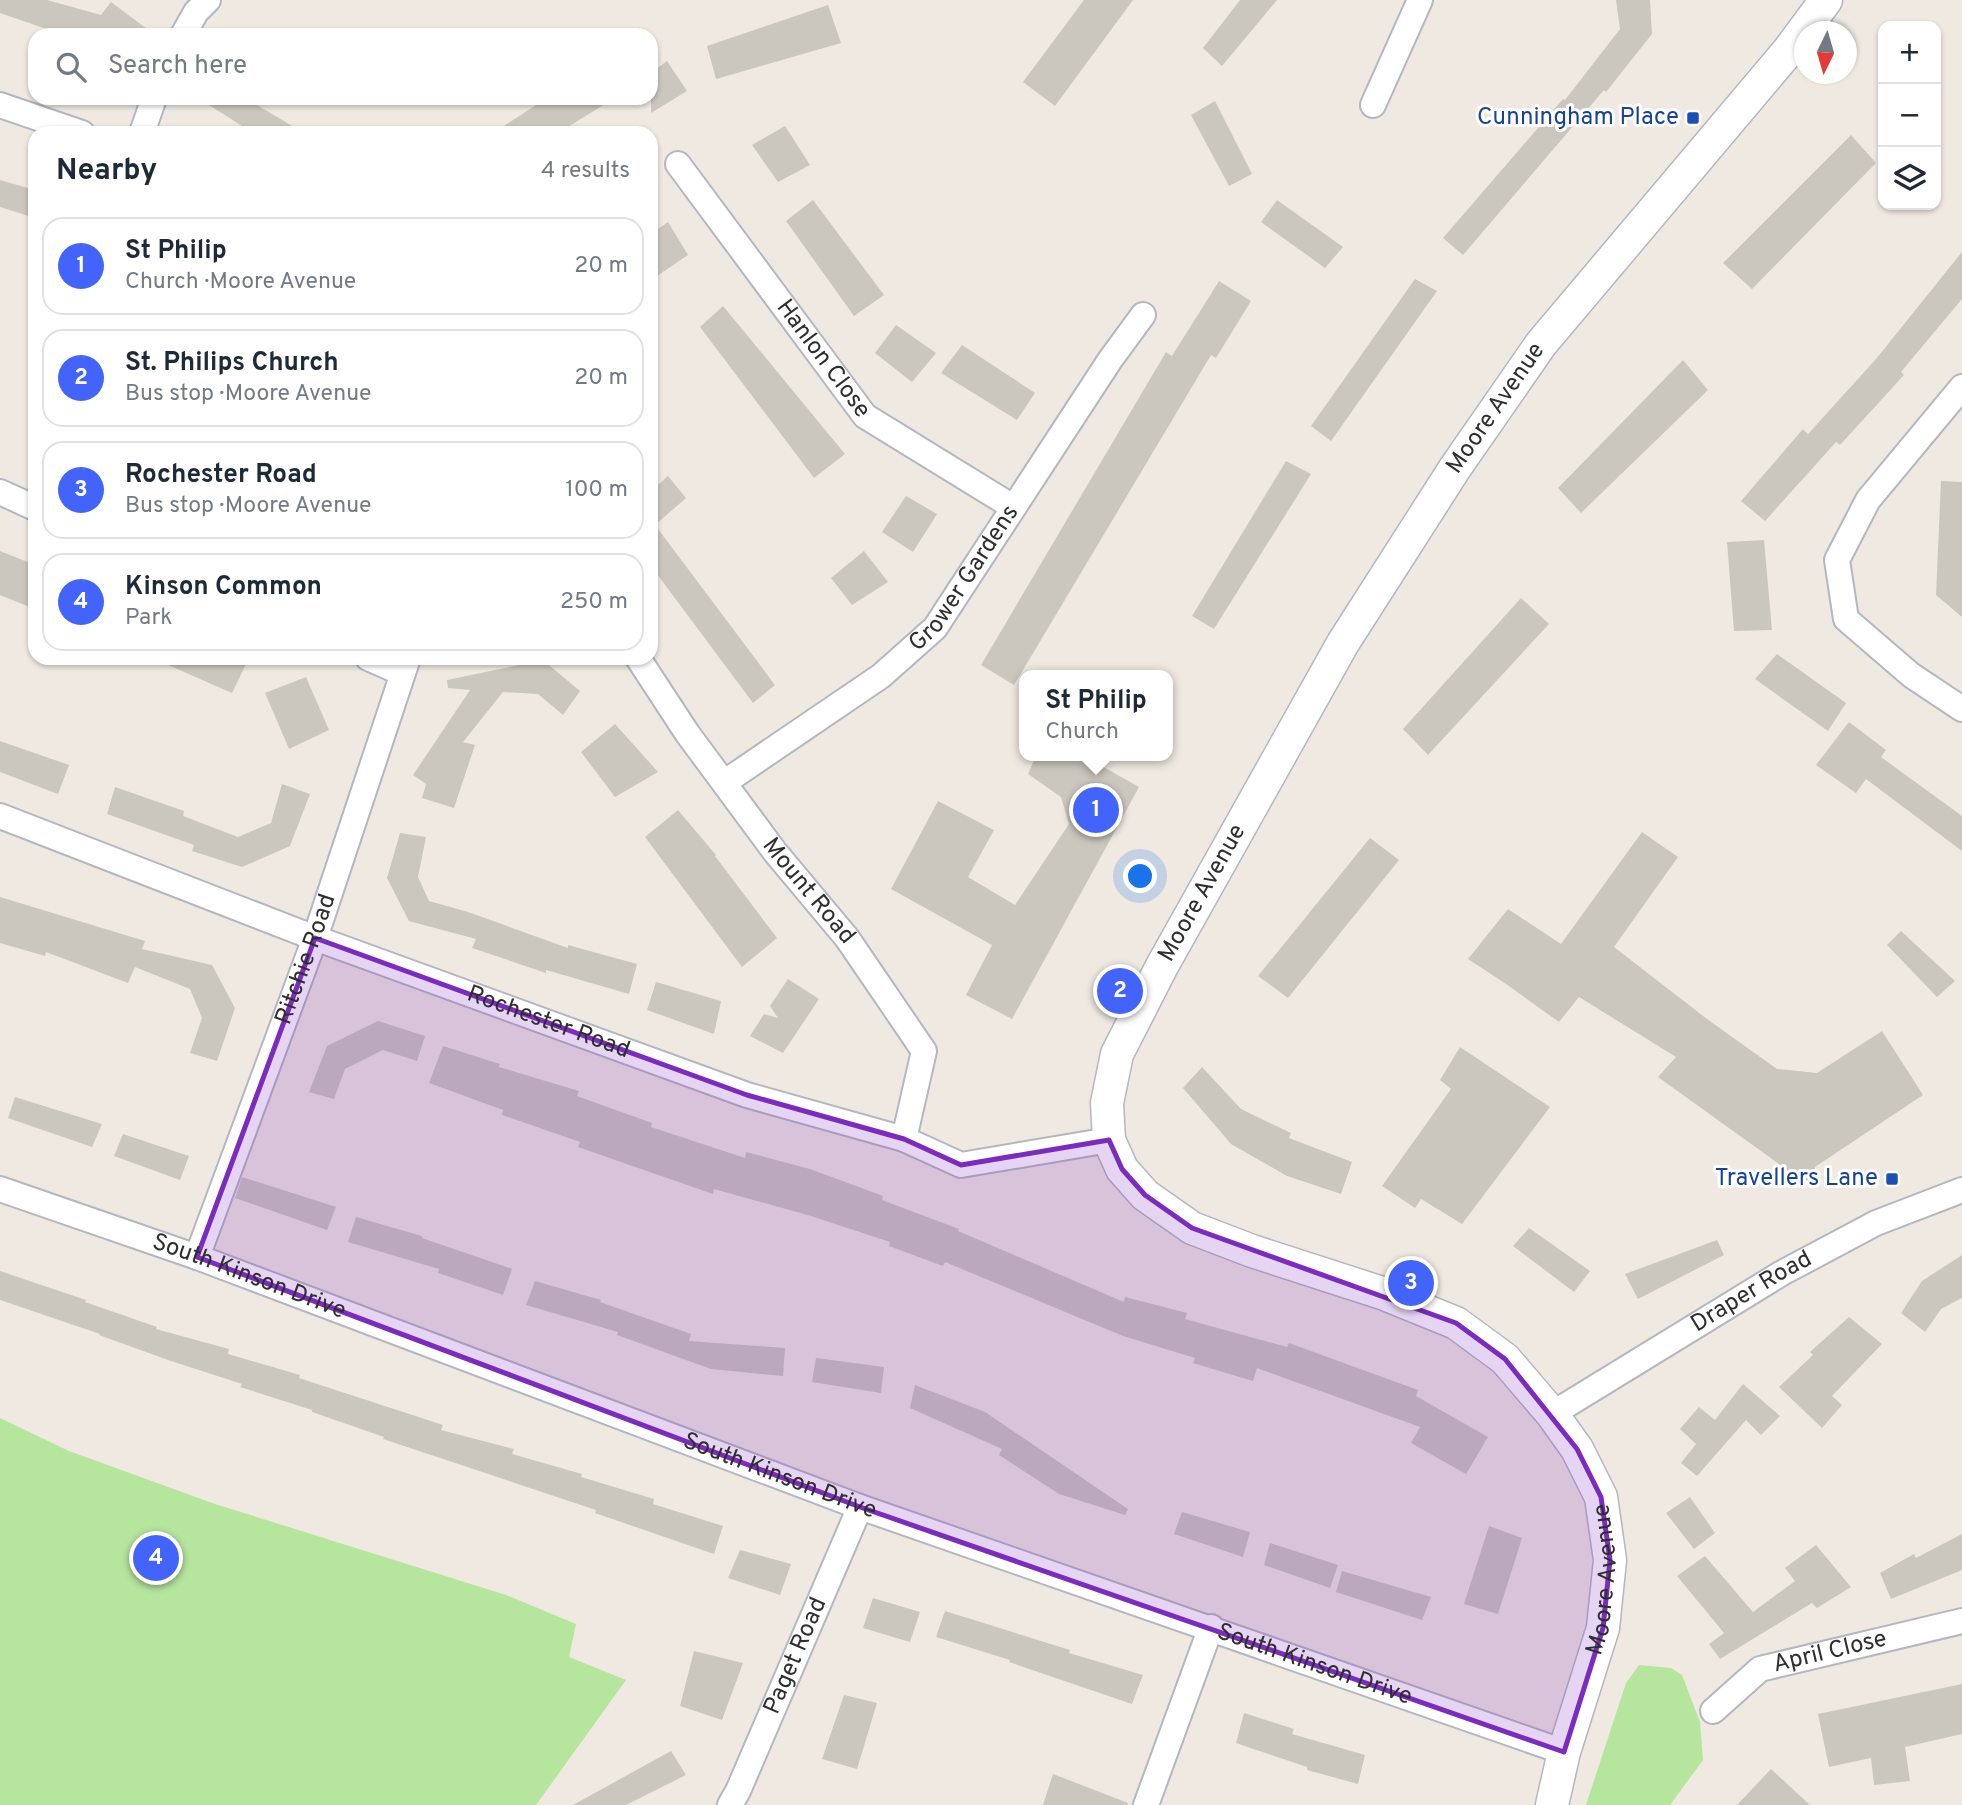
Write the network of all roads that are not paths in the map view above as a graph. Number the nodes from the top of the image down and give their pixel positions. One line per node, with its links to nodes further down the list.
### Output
1 (208, 0): 4 (street)
2 (1420, 0): 7 (street)
3 (1826, 0): 23 (street, Moore Avenue)
4 (187, 28)
5 (0, 105): 8 (street)
6 (152, 105): 9 (street)
7 (1373, 105)
8 (62, 126)
9 (144, 126)
10 (678, 164): 15 (street, Hanlon Close)
11 (1143, 315): 15 (street, Grower Gardens)
12 (1962, 387): 18 (street)
13 (0, 492): 14 (street)
14 (28, 505)
15 (1013, 507): 19 (street, Grower Gardens)
16 (643, 665): 19 (street, Mount Road)
17 (405, 666): 21 (street, Ritchie Road)
18 (1962, 709)
19 (725, 782): 22 (street, Mount Road)
20 (0, 816): 21 (street, Rochester Road)
21 (315, 938): 22 (street, Rochester Road); 26 (street, Ritchie Road)
22 (904, 1139): 23 (street, Rochester Road)
23 (1109, 1140): 27 (street, Moore Avenue)
24 (0, 1189): 26 (street, South Kinson Drive)
25 (1962, 1190): 27 (street, Draper Road)
26 (197, 1257): 28 (street, South Kinson Drive)
27 (1552, 1414): 32 (street, Moore Avenue)
28 (860, 1507): 30 (street, South Kinson Drive); 33 (street, Paget Road)
29 (1962, 1621): 31 (street, April Close)
30 (1211, 1628): 32 (street, South Kinson Drive); 34 (street)
31 (1713, 1711)
32 (1564, 1752): 35 (street, Moore Avenue)
33 (730, 1805)
34 (1146, 1805)
35 (1552, 1805)

